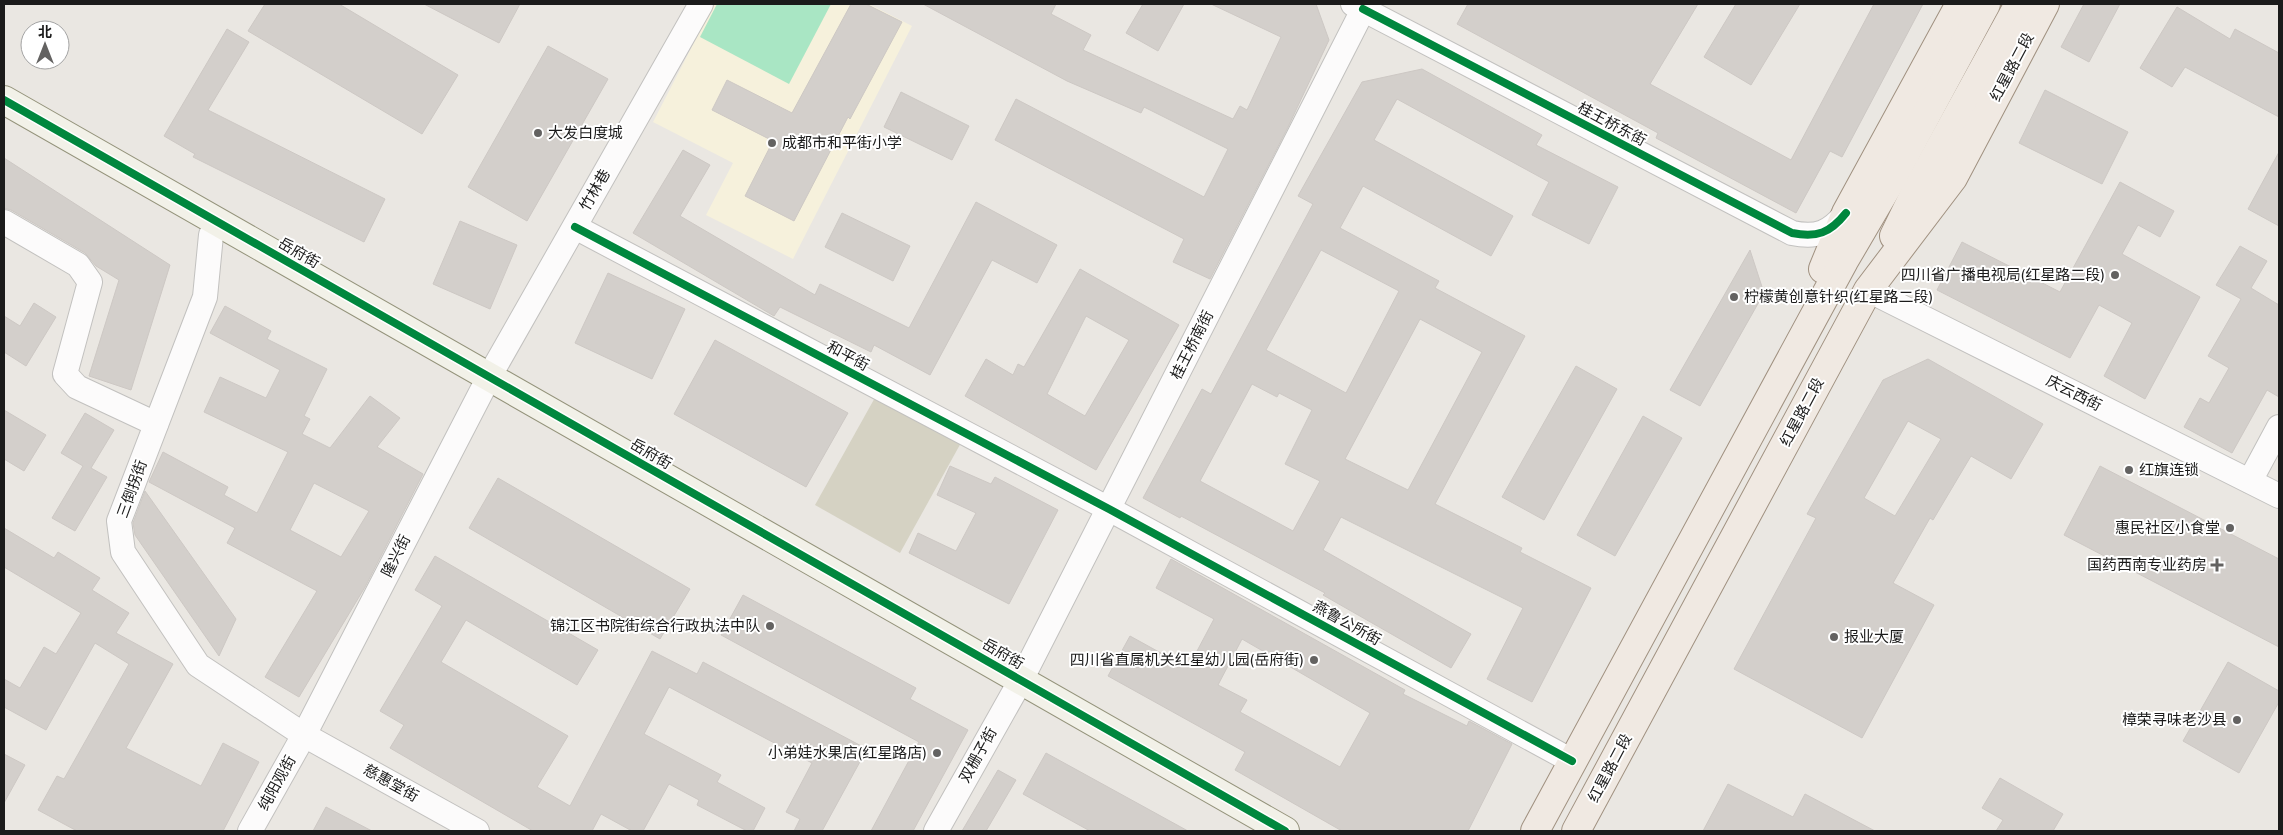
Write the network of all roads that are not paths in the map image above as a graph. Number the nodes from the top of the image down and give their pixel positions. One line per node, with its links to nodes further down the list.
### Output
1 (701, 4): 10 (street, 竹林巷)
2 (1960, 4): 8 (main road)
3 (1986, 4): 14 (main road)
4 (2019, 4): 12 (main road)
5 (2045, 4): 12 (main road, 红星路二段)
6 (1361, 5): 8 (street, 桂王桥东街); 19 (street, 桂王桥南街)
7 (4, 100): 13 (street, 岳府街)
8 (1846, 213): 14 (main road)
9 (4, 222): 15 (street)
10 (575, 227): 13 (street, 竹林巷); 19 (street, 和平街)
11 (211, 235): 15 (street, 三倒拐街)
12 (1868, 290): 17 (street, 庆云西街); 28 (main road, 红星路二段)
13 (489, 377): 20 (street, 岳府街); 21 (street, 隆兴街)
14 (1780, 378): 22 (main road)
15 (156, 424): 21 (street, 三倒拐街)
16 (2279, 427): 17 (street)
17 (2250, 481): 18 (street, 庆云西街)
18 (2279, 496)
19 (1109, 509): 20 (street, 桂王桥南街); 22 (street, 燕鲁公所街)
20 (1021, 680): 25 (street, 双栅子街); 26 (street, 岳府街)
21 (304, 735): 23 (street, 纯阳观街); 24 (street, 慈惠堂街)
22 (1572, 761): 27 (main road)
23 (250, 831)
24 (477, 831)
25 (936, 831)
26 (1285, 831)
27 (1536, 831)
28 (1576, 831)

